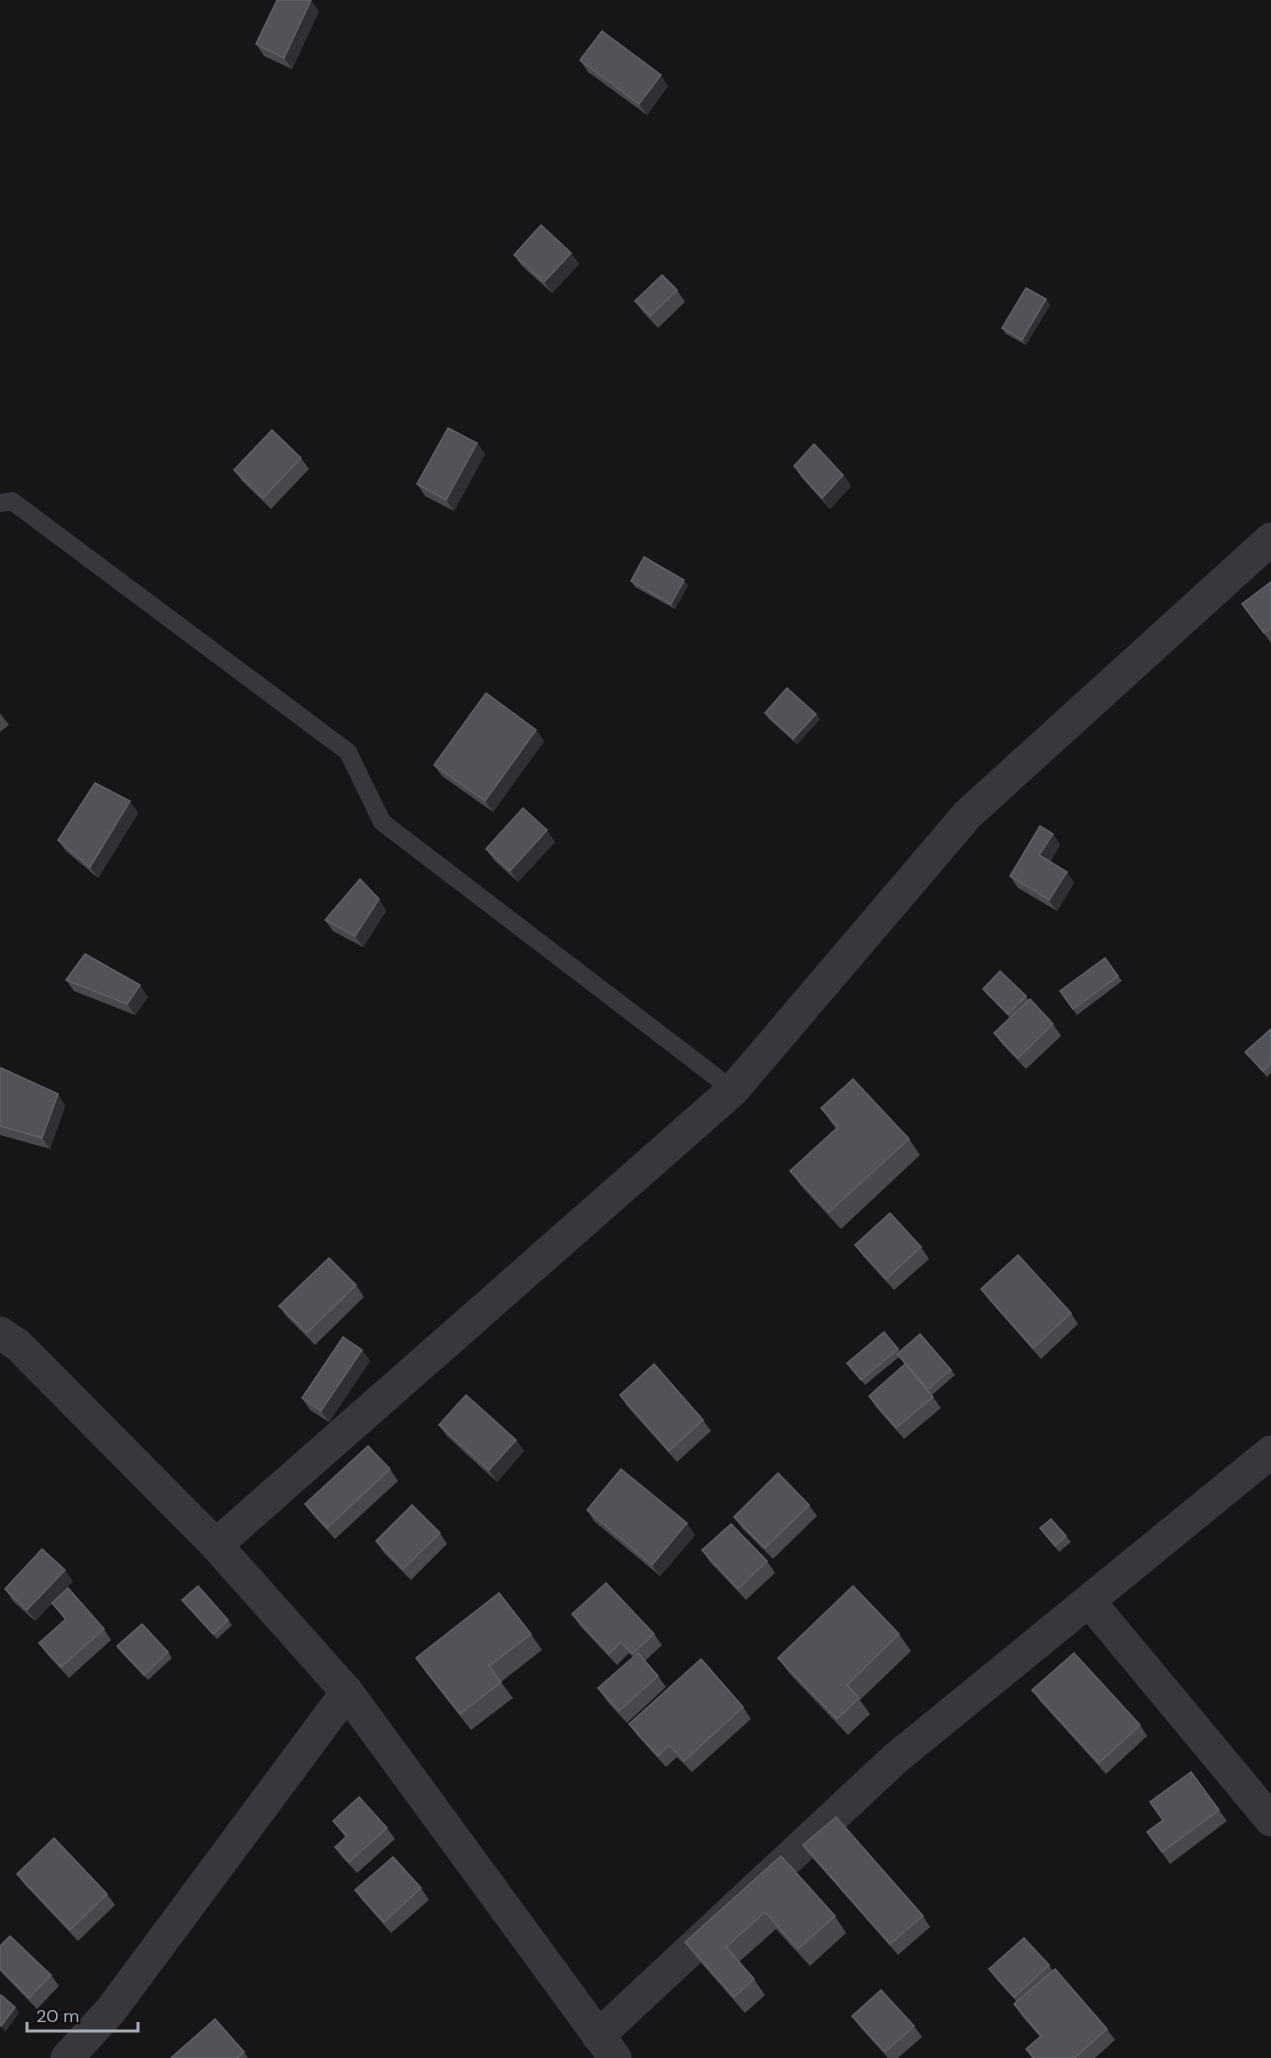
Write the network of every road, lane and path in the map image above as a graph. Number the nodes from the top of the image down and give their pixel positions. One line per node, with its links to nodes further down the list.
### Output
1 (0, 503): 3 (lane)
2 (1271, 538): 3 (street)
3 (733, 1090): 6 (street)
4 (0, 1333): 6 (street)
5 (1271, 1452): 7 (street)
6 (216, 1545): 8 (street)
7 (1089, 1601): 9 (street); 10 (street)
8 (347, 1692): 10 (street); 11 (street)
9 (1271, 1820)
10 (606, 2047)
11 (67, 2058)

